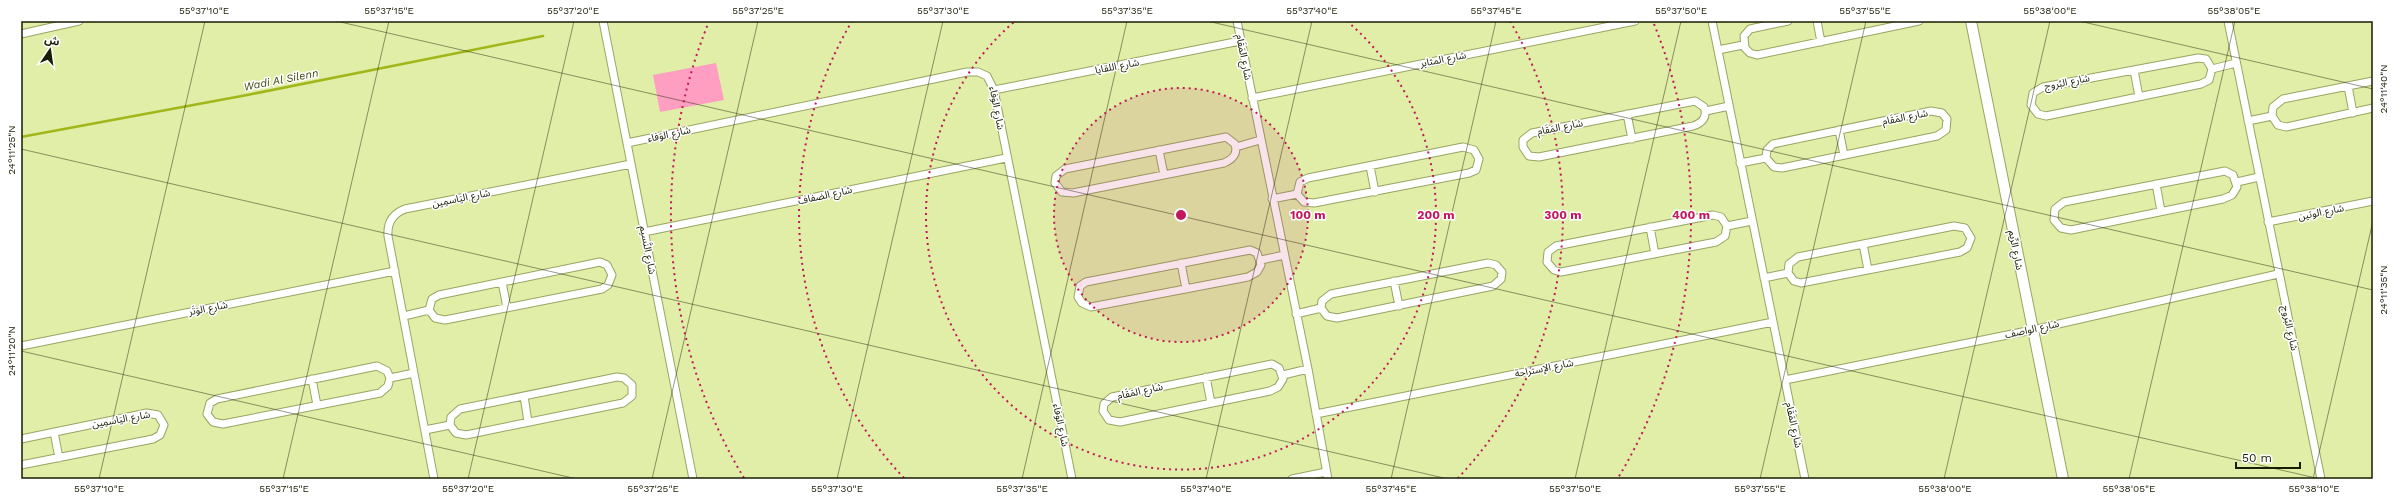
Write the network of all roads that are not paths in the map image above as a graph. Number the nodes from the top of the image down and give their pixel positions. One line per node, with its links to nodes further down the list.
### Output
1 (79, 21): 11 (street)
2 (603, 21): 34 (street, شارع النَّسيم)
3 (1237, 21): 12 (street, شارع المَقَام)
4 (1635, 21): 23 (street, شارع المثابر)
5 (1712, 21): 15 (street, شارع المَقَام)
6 (1788, 21): 14 (street)
7 (1817, 21): 13 (street)
8 (1919, 21): 13 (street)
9 (1971, 21): 77 (street, شارع الرِّيم)
10 (2228, 21): 16 (street, شارع البُروج)
11 (21, 34)
12 (1240, 41): 21 (street, شارع اللقايا); 23 (street, شارع المَقَام)
13 (1822, 42): 14 (street)
14 (1743, 45): 15 (street)
15 (1718, 50): 24 (street, شارع المَقَام)
16 (2236, 63): 17 (street); 30 (street, شارع البُروج)
17 (2212, 68): 18 (street, شارع البُروج); 22 (street, شارع البُروج)
18 (2134, 70): 22 (street); 22 (street, شارع البُروج)
19 (2373, 81): 20 (street)
20 (2348, 86): 27 (street); 29 (street)
21 (994, 90): 34 (street, شارع الوَفاء); 38 (street, شارع الوَفاء)
22 (2139, 97)
23 (1252, 98): 33 (street, شارع المَقَام)
24 (1729, 106): 26 (street); 40 (street, شارع المَقَام)
25 (2373, 108): 27 (street)
26 (1706, 111): 28 (street, شارع المَقَام); 32 (street, شارع المَقَام)
27 (2353, 112): 29 (street)
28 (1627, 114): 32 (street); 32 (street, شارع المَقَام)
29 (2272, 116): 30 (street)
30 (2248, 121): 44 (street, شارع البُروج)
31 (1839, 130): 37 (street); 37 (street, شارع المَقَام); 39 (street, شارع المَقَام)
32 (1632, 139)
33 (1260, 140): 35 (street); 49 (street, شارع المَقَام)
34 (627, 143): 41 (street, شارع النَّسيم)
35 (1236, 147): 36 (street); 43 (street)
36 (1159, 150): 43 (street); 43 (street)
37 (1844, 155): 39 (street, شارع المَقَام)
38 (1006, 158): 56 (street, شارع الضفاف); 100 (street, شارع الوَفاء)
39 (1766, 158): 40 (street)
40 (1740, 163): 52 (street, شارع المَقَام)
41 (631, 164): 56 (street, شارع النَّسيم); 63 (street, شارع اليَاسمِين)
42 (1370, 166): 47 (street); 47 (street); 48 (street)
43 (1164, 175)
44 (2259, 178): 45 (street); 53 (street, شارع البُروج)
45 (2236, 182): 46 (street); 51 (street)
46 (2156, 184): 51 (street); 51 (street)
47 (1375, 192): 48 (street)
48 (1297, 194): 49 (street)
49 (1272, 199): 59 (street, شارع المَقَام)
50 (2373, 201): 53 (street, شارع الوتين)
51 (2161, 211)
52 (1752, 221): 54 (street); 66 (street, شارع المَقَام)
53 (2268, 222): 65 (street, شارع البُروج)
54 (1727, 226): 55 (street); 58 (street)
55 (1650, 227): 58 (street); 58 (street)
56 (644, 232): 99 (street, شارع النَّسيم)
57 (1863, 244): 62 (street); 62 (street); 64 (street)
58 (1655, 254)
59 (1284, 255): 60 (street); 74 (street, شارع المَقَام)
60 (1261, 260): 61 (street); 69 (street)
61 (1181, 263): 69 (street); 69 (street)
62 (1868, 270): 64 (street)
63 (395, 271): 75 (street, شارع اليَاسمِين); 78 (street, شارع الوَتَر)
64 (1788, 272): 66 (street)
65 (2278, 274): 77 (street, شارع الواصف); 104 (street, شارع البُروج)
66 (1764, 278): 76 (street, شارع المَقَام)
67 (502, 282): 71 (street); 71 (street); 73 (street)
68 (1394, 282): 70 (street); 70 (street); 72 (street)
69 (1186, 289)
70 (1399, 306): 72 (street)
71 (508, 308): 73 (street)
72 (1321, 308): 74 (street)
73 (429, 310): 75 (street)
74 (1296, 314): 79 (street, شارع المَقَام)
75 (404, 316): 80 (street, شارع اليَاسمِين)
76 (1773, 322): 85 (street, شارع المَقَام); 89 (street, شارع الإستراحة)
77 (2032, 330): 85 (street, شارع الواصف); 103 (street, شارع الرِّيم)
78 (21, 346)
79 (1308, 369): 81 (street); 89 (street, شارع المَقَام)
80 (414, 373): 83 (street); 92 (street, شارع اليَاسمِين)
81 (1283, 375): 82 (street, شارع المَقَام); 87 (street, شارع المَقَام)
82 (1206, 377): 87 (street); 87 (street, شارع المَقَام)
83 (390, 378): 84 (street); 88 (street)
84 (312, 379): 88 (street); 88 (street)
85 (1785, 380): 102 (street, شارع المَقَام)
86 (524, 396): 90 (street); 90 (street); 91 (street)
87 (1211, 403)
88 (317, 405)
89 (1316, 414): 97 (street, شارع المَقَام)
90 (528, 422): 91 (street)
91 (450, 424): 92 (street)
92 (425, 430): 98 (street, شارع اليَاسمِين)
93 (54, 432): 94 (street, شارع اليَاسمِين); 95 (street); 95 (street, شارع اليَاسمِين)
94 (21, 439)
95 (59, 458): 96 (street, شارع اليَاسمِين)
96 (21, 465)
97 (1327, 476): 101 (street)
98 (434, 479)
99 (693, 479)
100 (1072, 479)
101 (1292, 479)
102 (1805, 479)
103 (2063, 479)
104 (2321, 479)

